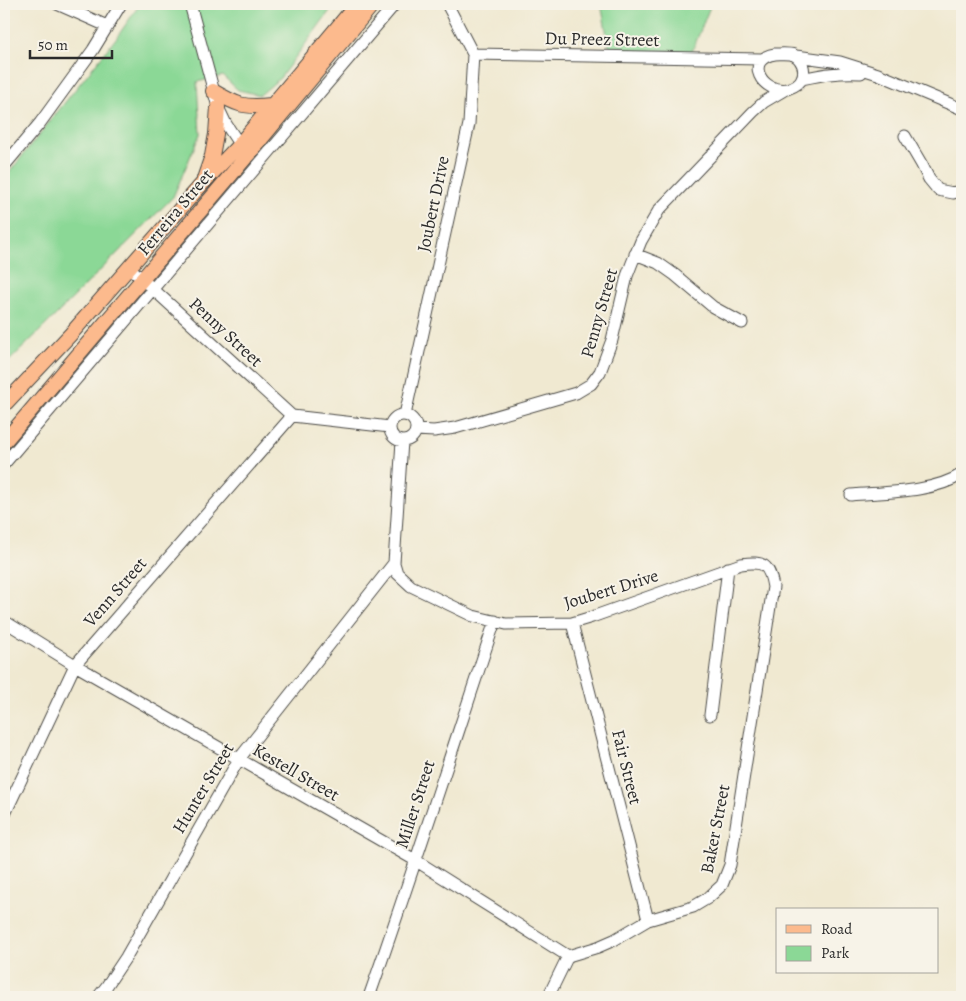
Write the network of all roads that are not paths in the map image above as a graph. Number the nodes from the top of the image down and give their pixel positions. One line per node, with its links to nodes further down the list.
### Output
1 (57, 4): 8 (street)
2 (121, 4): 8 (street)
3 (190, 4): 17 (street)
4 (357, 4): 18 (main road, Ferreira Street)
5 (373, 4): 23 (main road, Ferreira Street)
6 (395, 4): 29 (street)
7 (447, 4): 9 (street)
8 (107, 26): 24 (street)
9 (473, 54): 11 (street, Du Preez Street); 32 (street, Joubert Drive)
10 (796, 56): 12 (street); 13 (street); 15 (street)
11 (731, 58): 12 (street, Du Preez Street); 14 (street, Du Preez Street)
12 (761, 59): 14 (street)
13 (878, 74): 15 (street); 20 (street)
14 (761, 78): 16 (street); 21 (street, Penny Street)
15 (802, 79): 16 (street)
16 (786, 89): 21 (street, Penny Street)
17 (213, 91): 18 (main road); 19 (street)
18 (271, 105): 23 (main road, Ferreira Street)
19 (218, 106): 23 (street); 25 (main road)
20 (962, 109)
21 (753, 112): 27 (street, Penny Street)
22 (904, 136): 26 (street)
23 (243, 150): 25 (main road, Ferreira Street); 29 (main road, Ferreira Street)
24 (4, 166)
25 (202, 184): 28 (main road, Ferreira Street)
26 (962, 190)
27 (635, 254): 30 (street); 35 (street, Penny Street)
28 (130, 268): 29 (street, Penny Street); 31 (main road, Ferreira Street)
29 (148, 283): 33 (street, Penny Street); 37 (main road, Ferreira Street); 38 (street)
30 (742, 323)
31 (4, 405)
32 (405, 415): 34 (street); 35 (street)
33 (292, 416): 34 (street); 47 (street, Venn Street)
34 (390, 427): 36 (street)
35 (416, 430): 36 (street)
36 (402, 441): 41 (street)
37 (4, 442)
38 (4, 464)
39 (962, 474): 40 (street)
40 (851, 495)
41 (394, 563): 45 (street, Joubert Drive); 49 (street, Hunter Street)
42 (766, 566): 43 (street, Joubert Drive); 52 (street, Baker Street)
43 (728, 568): 46 (street, Joubert Drive); 48 (street)
44 (4, 621): 47 (street, Kestell Street)
45 (495, 621): 46 (street, Joubert Drive); 51 (street, Miller Street)
46 (572, 622): 52 (street, Fair Street)
47 (75, 665): 49 (street, Kestell Street); 50 (street, Venn Street)
48 (710, 715)
49 (239, 760): 51 (street, Kestell Street); 54 (street, Hunter Street)
50 (4, 816)
51 (415, 860): 53 (street, Kestell Street); 55 (street, Miller Street)
52 (648, 920): 53 (street, Baker Street)
53 (568, 956): 56 (street)
54 (98, 997)
55 (369, 997)
56 (548, 997)

